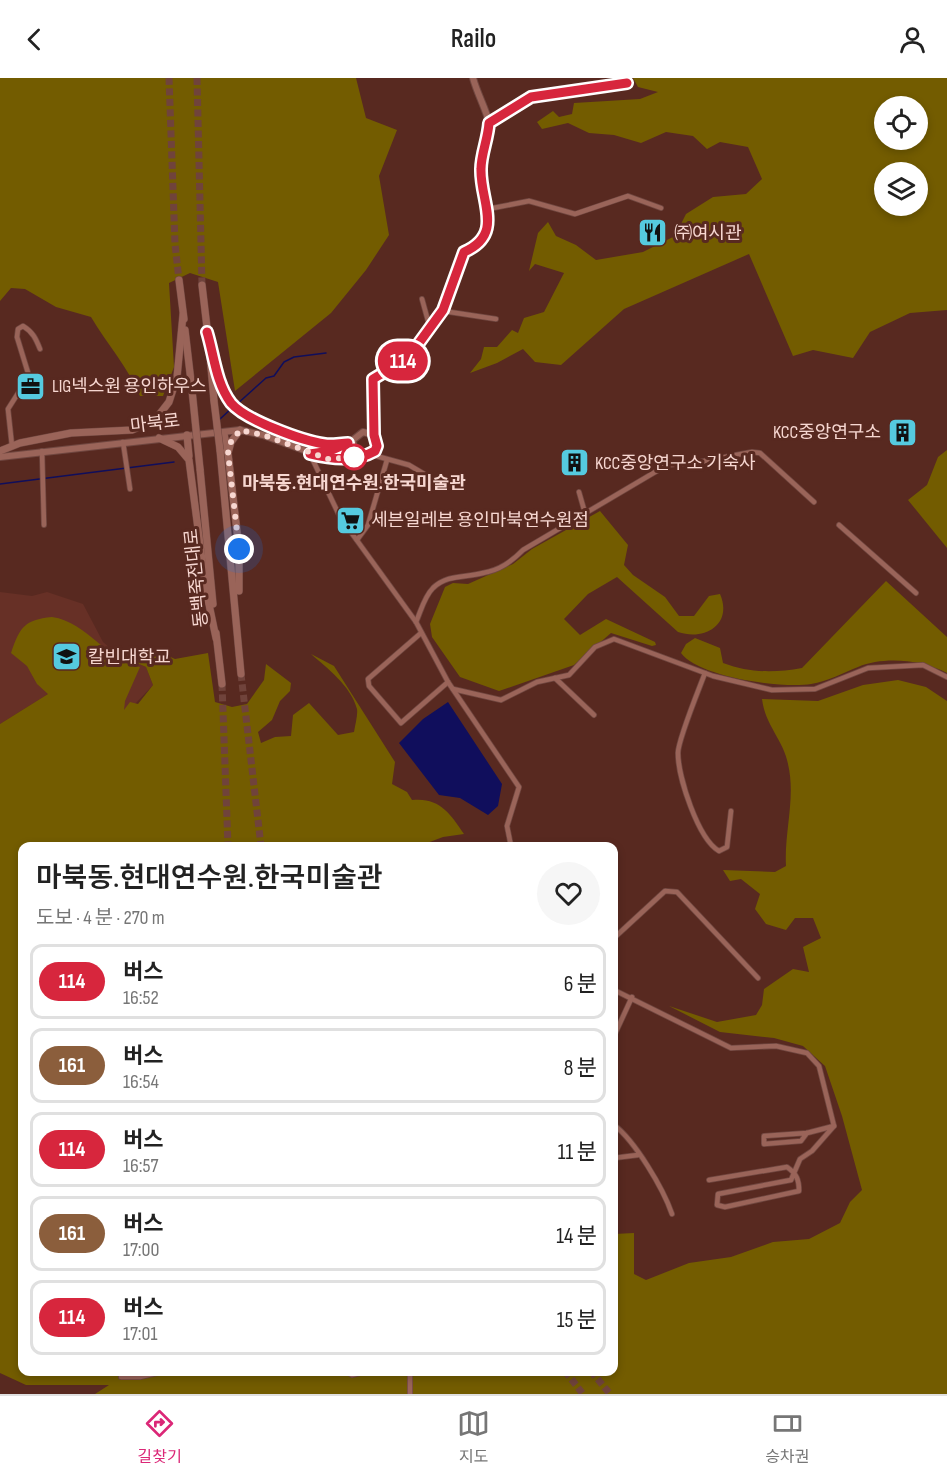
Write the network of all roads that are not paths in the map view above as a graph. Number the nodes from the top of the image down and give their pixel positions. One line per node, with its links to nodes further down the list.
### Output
1 (473, 78): 3 (street)
2 (627, 83): 3 (street)
3 (489, 123): 5 (street)
4 (661, 208): 5 (street)
5 (488, 209): 9 (street)
6 (179, 280): 10 (main road)
7 (202, 285): 13 (main road)
8 (422, 300): 12 (street)
9 (443, 310): 11 (street); 12 (street)
10 (183, 315): 22 (main road); 44 (main road, 동백죽전대로, bridge)
11 (496, 319)
12 (430, 328): 18 (street)
13 (207, 332): 21 (main road); 42 (main road, 동백죽전대로, bridge)
14 (39, 349): 22 (street)
15 (240, 430): 16 (street, 마북로); 25 (main road); 26 (street, 마북로)
16 (224, 433): 17 (street, 마북로); 25 (main road)
17 (187, 435): 19 (street, 마북로); 30 (main road)
18 (374, 435): 21 (street); 27 (street)
19 (159, 438): 20 (street, 마북로); 30 (main road)
20 (123, 442): 24 (street, 마북로); 33 (street)
21 (351, 442): 26 (street); 28 (street)
22 (12, 446): 23 (main road)
23 (0, 451)
24 (42, 451): 29 (street, 마북로); 37 (street)
25 (228, 453): 42 (main road)
26 (310, 454): 28 (street, 마북로); 39 (street)
27 (369, 454): 28 (street); 31 (street)
28 (361, 456)
29 (0, 457)
30 (189, 460): 44 (main road)
31 (387, 460): 32 (street); 39 (street)
32 (431, 478)
33 (130, 489)
34 (579, 492): 36 (street)
35 (814, 502): 36 (street)
36 (585, 513): 41 (street)
37 (44, 525)
38 (839, 525): 40 (street)
39 (357, 540): 41 (street)
40 (916, 593)
41 (416, 622): 43 (street)
42 (238, 624): 46 (main road, 동백죽전대로)
43 (421, 633): 49 (street); 49 (street)
44 (216, 638): 50 (main road, 동백죽전대로)
45 (705, 673): 47 (street); 48 (street); 53 (street)
46 (241, 674)
47 (947, 677)
48 (555, 678): 51 (street); 52 (street)
49 (448, 682): 51 (street)
50 (222, 684)
51 (453, 689): 54 (street)
52 (594, 715)
53 (731, 811)
54 (510, 842)
55 (618, 934): 56 (street)
56 (758, 978)
57 (618, 992): 58 (street)
58 (632, 997): 59 (street); 60 (street)
59 (618, 1027)
60 (834, 1126): 62 (street); 65 (street)
61 (618, 1128): 63 (street)
62 (807, 1133): 62 (street)
63 (638, 1155): 64 (street); 67 (street)
64 (618, 1158)
65 (795, 1172): 65 (street); 66 (street)
66 (709, 1180)
67 (672, 1214)
68 (144, 1376): 70 (street)
69 (410, 1376): 71 (street)
70 (121, 1377)
71 (410, 1394)

